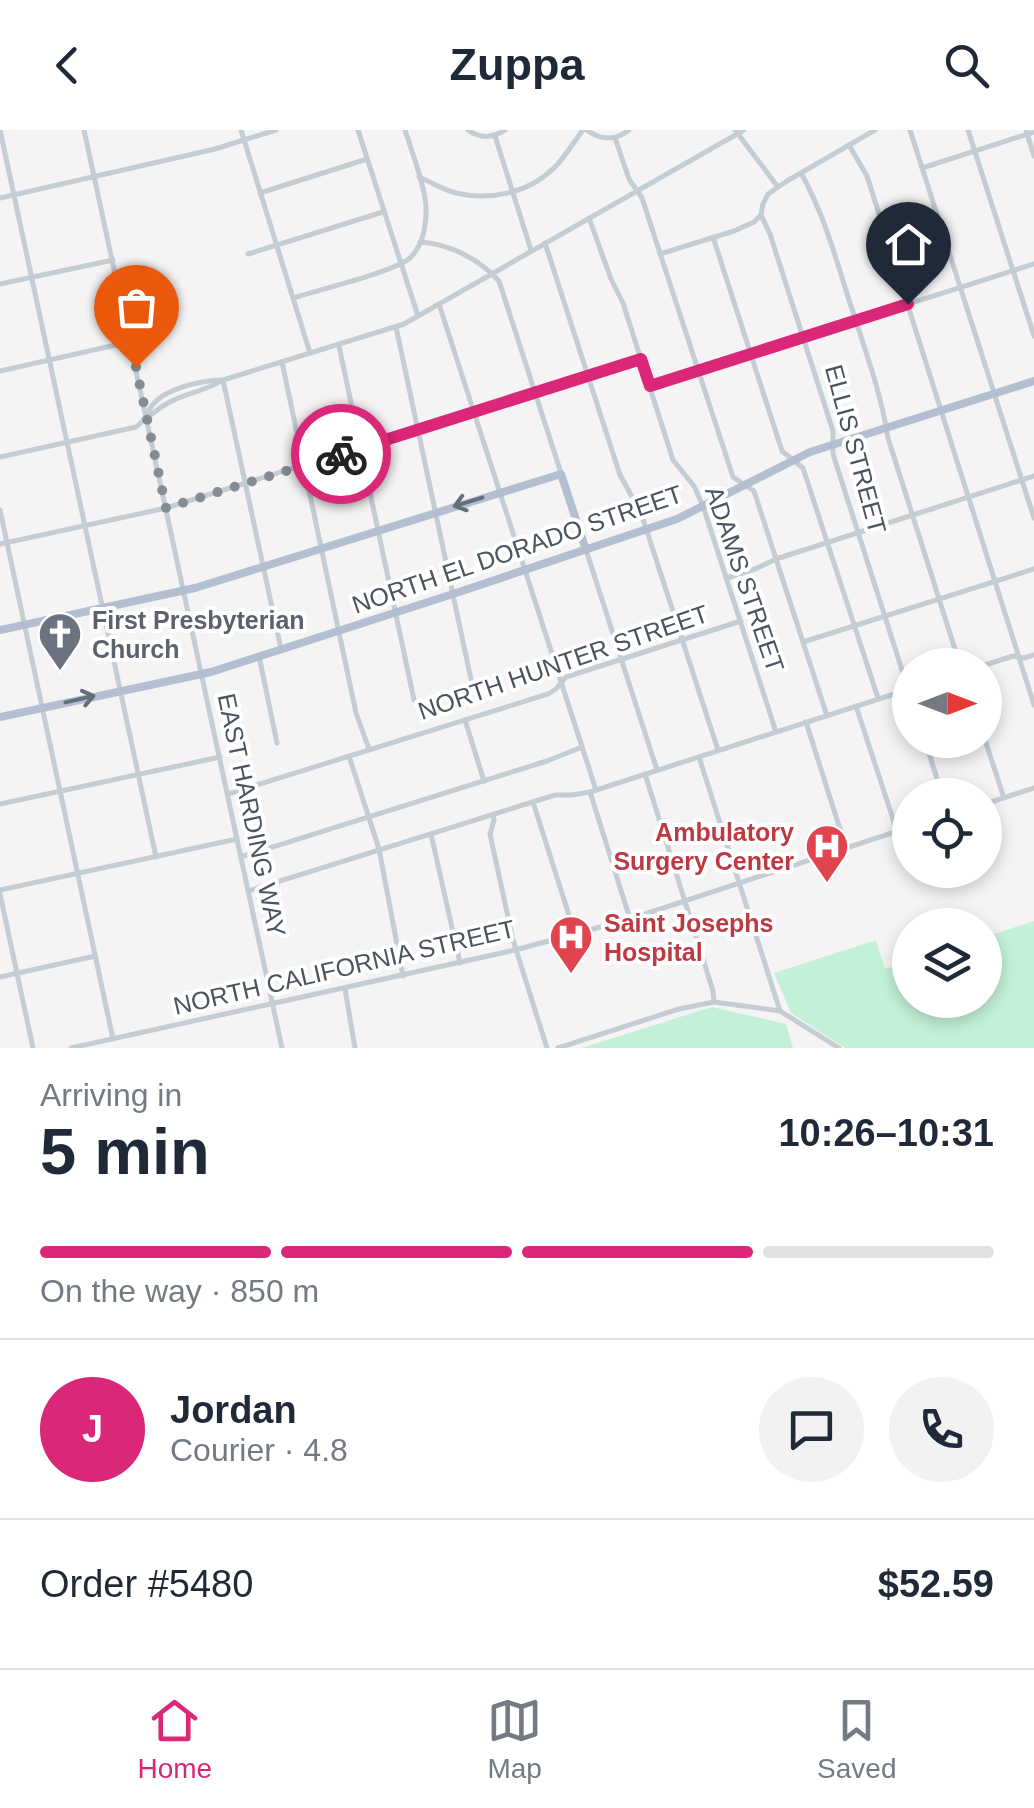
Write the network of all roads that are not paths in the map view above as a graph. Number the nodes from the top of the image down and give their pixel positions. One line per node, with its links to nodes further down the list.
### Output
1 (0, 130): 33 (street)
2 (84, 130): 27 (street, EAST HARDING WAY)
3 (241, 130): 20 (street)
4 (276, 130): 20 (street)
5 (358, 130): 24 (street)
6 (405, 130): 28 (street)
7 (468, 130): 18 (street)
8 (505, 130): 18 (street)
9 (585, 130): 19 (street); 31 (street)
10 (628, 130): 19 (street)
11 (726, 130): 16 (street)
12 (744, 130): 16 (street)
13 (875, 130): 21 (street)
14 (910, 130): 25 (street)
15 (968, 130): 22 (street)
16 (736, 132): 29 (street); 30 (street)
17 (1029, 132): 22 (street); 23 (street)
18 (495, 136): 31 (street)
19 (615, 138): 30 (street)
20 (244, 140): 27 (street); 32 (street)
21 (850, 145): 26 (street); 55 (street)
22 (975, 152): 25 (street); 48 (street)
23 (1034, 156)
24 (367, 160): 32 (street); 35 (street)
25 (922, 168): 52 (street)
26 (801, 173): 29 (street); 57 (street)
27 (95, 177): 33 (street); 45 (street, EAST HARDING WAY)
28 (420, 177): 31 (street); 39 (street)
29 (778, 187): 36 (street)
30 (637, 190): 37 (street); 44 (street)
31 (513, 192): 42 (street)
32 (260, 193): 41 (street)
33 (14, 195): 34 (street); 50 (street)
34 (0, 198)
35 (383, 212): 41 (street); 46 (street)
36 (760, 215): 38 (street); 60 (street, ELLIS STREET)
37 (590, 218): 40 (street); 66 (street, ADAMS STREET)
38 (713, 237): 44 (street); 64 (street)
39 (420, 242): 46 (street); 49 (street)
40 (545, 243): 42 (street); 70 (street)
41 (277, 245): 43 (street); 53 (street)
42 (531, 250): 49 (street)
43 (248, 254)
44 (660, 254): 69 (street)
45 (113, 260): 50 (street); 61 (street, EAST HARDING WAY)
46 (400, 264): 53 (street); 56 (street)
47 (1034, 264): 48 (street)
48 (1013, 271): 52 (street); 59 (street)
49 (492, 274): 54 (street); 75 (street)
50 (32, 278): 51 (street); 65 (street)
51 (0, 284)
52 (960, 288): 55 (street); 76 (street)
53 (294, 298): 63 (street)
54 (439, 304): 56 (street); 79 (street)
55 (908, 304): 57 (street); 78 (street)
56 (418, 316): 58 (street)
57 (856, 321): 60 (street); 81 (street)
58 (396, 327): 62 (street); 82 (street)
59 (1034, 336)
60 (804, 338): 64 (street); 84 (street, ELLIS STREET)
61 (130, 342): 65 (street); 74 (street, EAST HARDING WAY)
62 (338, 345): 63 (street); 85 (street)
63 (310, 353): 67 (street)
64 (750, 355): 69 (street); 87 (street)
65 (50, 359): 68 (street); 83 (street)
66 (641, 359): 70 (street); 73 (street, ADAMS STREET)
67 (282, 362): 71 (street); 88 (street)
68 (0, 370)
69 (698, 372): 73 (street); 93 (street)
70 (588, 376): 75 (street); 104 (street)
71 (223, 380): 77 (street); 80 (street); 92 (street)
72 (1034, 381): 76 (main road, NORTH EL DORADO STREET)
73 (650, 386): 96 (street, ADAMS STREET)
74 (141, 392): 77 (street); 80 (street, EAST HARDING WAY)
75 (535, 393): 79 (street); 89 (street)
76 (994, 394): 78 (main road, NORTH EL DORADO STREET); 91 (street)
77 (161, 398): 80 (street)
78 (940, 410): 81 (main road, NORTH EL DORADO STREET); 95 (street)
79 (474, 412): 82 (street); 94 (street)
80 (146, 417): 83 (street); 97 (street, EAST HARDING WAY)
81 (886, 427): 84 (main road, NORTH EL DORADO STREET); 100 (street)
82 (418, 430): 85 (street); 99 (street)
83 (68, 442): 86 (street); 102 (street)
84 (834, 443): 87 (main road, NORTH EL DORADO STREET); 105 (street, ELLIS STREET)
85 (360, 448): 88 (street); 103 (street)
86 (0, 457)
87 (792, 460): 93 (main road, NORTH EL DORADO STREET); 106 (street)
88 (303, 466): 92 (street); 108 (street)
89 (561, 474): 94 (main road); 109 (main road)
90 (1034, 476): 91 (street, NORTH HUNTER STREET)
91 (1022, 480): 95 (street, NORTH HUNTER STREET); 101 (street)
92 (246, 484): 97 (street); 111 (street)
93 (743, 484): 96 (main road, NORTH EL DORADO STREET); 110 (street)
94 (500, 492): 99 (main road, one-way to 99); 113 (street)
95 (967, 498): 100 (street, NORTH HUNTER STREET); 115 (street)
96 (703, 506): 104 (main road, NORTH EL DORADO STREET); 114 (street, ADAMS STREET)
97 (166, 508): 102 (street); 116 (street, EAST HARDING WAY)
98 (0, 510): 107 (street)
99 (436, 512): 103 (main road); 117 (street)
100 (912, 514): 105 (street, NORTH HUNTER STREET); 118 (street)
101 (1034, 518)
102 (85, 525): 107 (street); 119 (street)
103 (378, 530): 108 (main road); 120 (street)
104 (646, 530): 109 (main road, NORTH EL DORADO STREET); 127 (street)
105 (857, 532): 106 (street, NORTH HUNTER STREET); 121 (street, ELLIS STREET)
106 (827, 542): 110 (street, NORTH HUNTER STREET); 124 (street)
107 (3, 543): 123 (street)
108 (320, 549): 111 (main road); 126 (street)
109 (586, 550): 113 (main road, NORTH EL DORADO STREET); 135 (street)
110 (776, 558): 114 (street, NORTH HUNTER STREET); 128 (street)
111 (263, 566): 116 (main road); 131 (street)
112 (1034, 569): 115 (street)
113 (526, 570): 117 (main road, NORTH EL DORADO STREET); 138 (street)
114 (726, 578): 122 (street, ADAMS STREET)
115 (994, 582): 118 (street); 134 (street)
116 (184, 591): 119 (main road); 137 (street, EAST HARDING WAY)
117 (453, 594): 120 (main road, NORTH EL DORADO STREET); 139 (street)
118 (939, 599): 121 (street); 130 (street)
119 (103, 608): 123 (main road); 140 (street)
120 (396, 612): 126 (main road, NORTH EL DORADO STREET); 143 (street)
121 (884, 616): 124 (street); 129 (street, ELLIS STREET)
122 (741, 621): 127 (street, NORTH HUNTER STREET); 151 (street, ADAMS STREET)
123 (24, 625): 125 (main road); 146 (street)
124 (854, 625): 128 (street); 142 (street)
125 (0, 630)
126 (338, 630): 131 (main road, NORTH EL DORADO STREET); 154 (street)
127 (682, 640): 135 (street, NORTH HUNTER STREET); 155 (street)
128 (803, 642): 147 (street)
129 (895, 648)
130 (955, 648)
131 (281, 649): 132 (main road, NORTH EL DORADO STREET)
132 (259, 656): 137 (main road, NORTH EL DORADO STREET); 152 (street)
133 (1034, 656): 134 (street)
134 (1018, 657): 136 (street); 144 (street)
135 (621, 659): 138 (street, NORTH HUNTER STREET); 160 (street)
136 (1002, 660)
137 (202, 674): 140 (main road, NORTH EL DORADO STREET); 156 (street, EAST HARDING WAY)
138 (561, 683): 149 (street, NORTH HUNTER STREET); 153 (street)
139 (472, 684)
140 (120, 690): 146 (main road, NORTH EL DORADO STREET, one-way to 140); 161 (street)
141 (892, 695): 142 (street)
142 (878, 698): 145 (street)
143 (414, 700)
144 (1034, 705)
145 (856, 706): 147 (street); 172 (street)
146 (42, 708): 148 (main road, NORTH EL DORADO STREET); 165 (street)
147 (827, 716): 150 (street)
148 (0, 717)
149 (465, 720): 154 (street, NORTH HUNTER STREET); 163 (street)
150 (806, 722): 151 (street); 177 (street)
151 (776, 732): 155 (street)
152 (278, 743)
153 (582, 747): 163 (street); 166 (street)
154 (369, 750): 157 (street, NORTH HUNTER STREET)
155 (718, 751): 158 (street)
156 (220, 756): 161 (street); 167 (street, EAST HARDING WAY)
157 (349, 756): 167 (street, NORTH HUNTER STREET); 173 (street)
158 (698, 757): 160 (street); 182 (street)
159 (991, 758): 168 (street)
160 (657, 770): 162 (street)
161 (138, 774): 165 (street); 179 (street)
162 (645, 774): 166 (street); 185 (street)
163 (484, 781): 173 (street)
164 (1034, 788): 168 (street)
165 (60, 790): 170 (street); 181 (street)
166 (593, 791): 169 (street); 186 (street)
167 (228, 794): 176 (street, EAST HARDING WAY)
168 (1004, 798)
169 (533, 802): 171 (street); 187 (street)
170 (0, 804)
171 (494, 814): 175 (street); 188 (street)
172 (892, 816)
173 (369, 817): 178 (street); 180 (street)
174 (892, 833): 177 (street, NORTH CALIFORNIA STREET)
175 (432, 834): 178 (street); 190 (street)
176 (237, 839): 179 (street); 180 (street, EAST HARDING WAY)
177 (846, 848): 182 (street, NORTH CALIFORNIA STREET)
178 (379, 850): 183 (street); 193 (street)
179 (156, 856): 181 (street)
180 (241, 857): 183 (street, EAST HARDING WAY)
181 (77, 874): 184 (street); 189 (street)
182 (739, 884): 185 (street, NORTH CALIFORNIA STREET); 197 (street)
183 (248, 891): 196 (street, EAST HARDING WAY)
184 (0, 892): 191 (street)
185 (685, 902): 186 (street, NORTH CALIFORNIA STREET); 195 (street)
186 (630, 919): 187 (street, NORTH CALIFORNIA STREET)
187 (575, 934): 188 (street, NORTH CALIFORNIA STREET)
188 (515, 950): 190 (street, NORTH CALIFORNIA STREET); 203 (street)
189 (95, 956): 191 (street); 198 (street)
190 (460, 963): 193 (street, NORTH CALIFORNIA STREET)
191 (17, 973): 192 (street); 199 (street)
192 (0, 976)
193 (403, 976): 194 (street, NORTH CALIFORNIA STREET)
194 (345, 988): 196 (street, NORTH CALIFORNIA STREET); 202 (street)
195 (714, 1002): 197 (street); 204 (street)
196 (272, 1004): 198 (street, NORTH CALIFORNIA STREET); 201 (street, EAST HARDING WAY)
197 (780, 1011): 205 (street)
198 (113, 1039): 200 (street, NORTH CALIFORNIA STREET)
199 (33, 1048)
200 (71, 1048)
201 (282, 1048)
202 (355, 1048)
203 (547, 1048)
204 (558, 1048)
205 (839, 1048)

